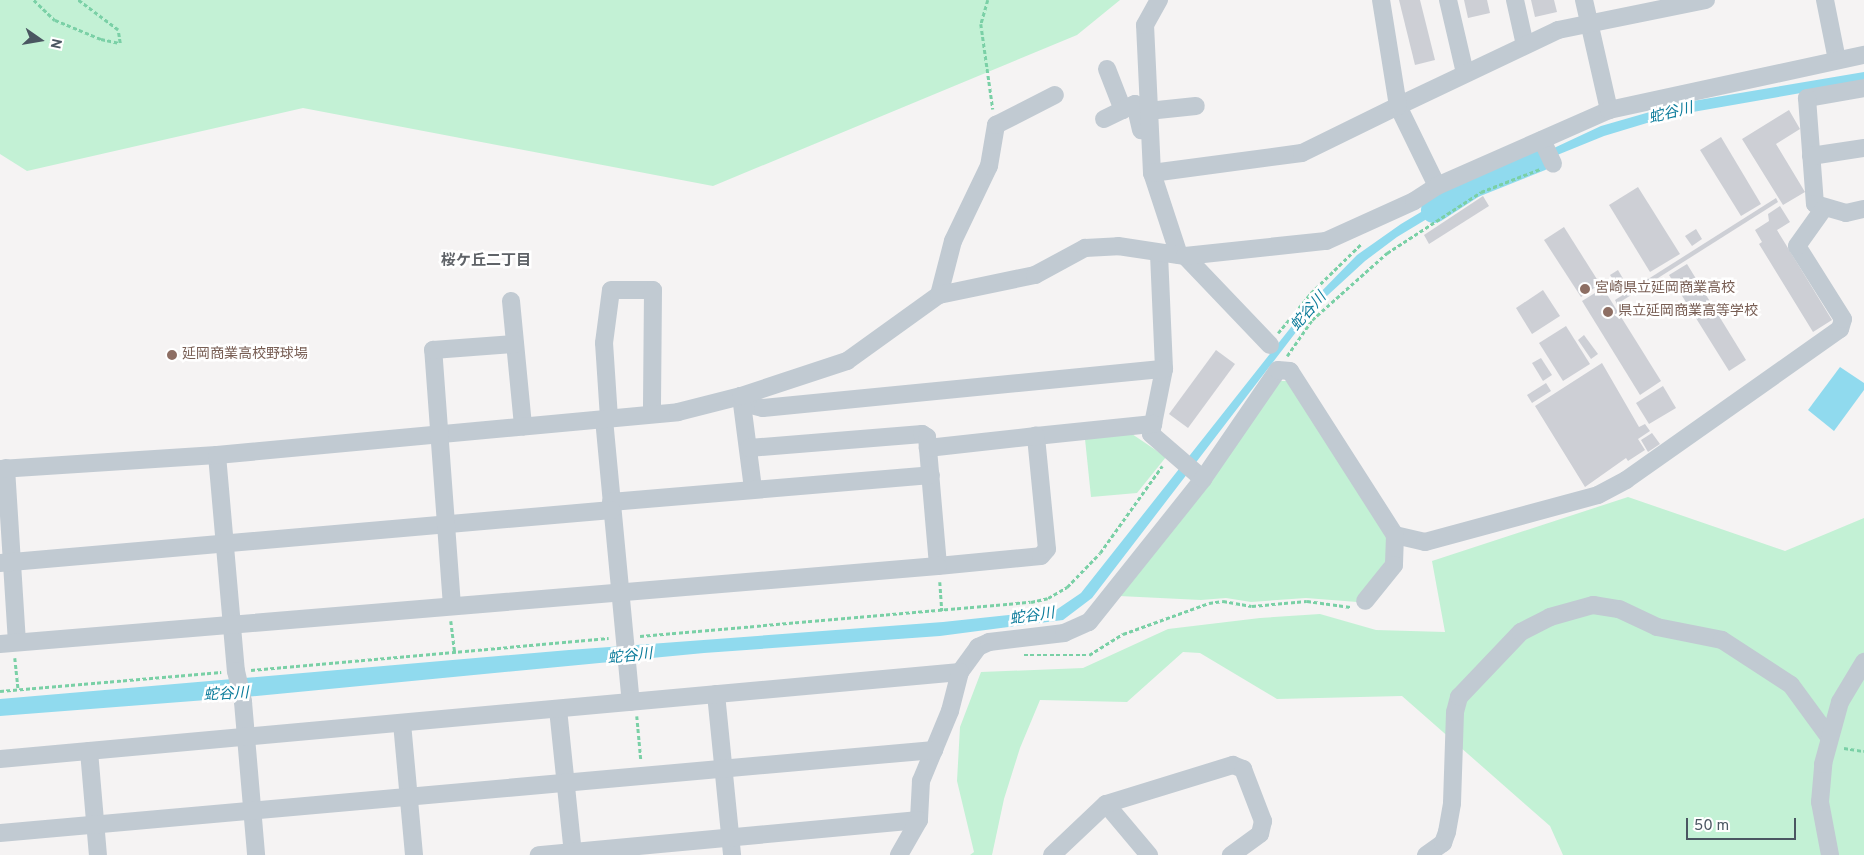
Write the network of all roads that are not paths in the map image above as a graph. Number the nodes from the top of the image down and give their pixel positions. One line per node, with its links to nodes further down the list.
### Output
1 (1160, 0): 20 (street)
2 (1381, 0): 17 (street)
3 (1448, 0): 13 (street)
4 (1515, 0): 9 (street)
5 (1584, 0): 8 (street)
6 (1706, 0): 8 (street)
7 (1825, 0): 11 (street)
8 (1590, 26): 9 (street); 19 (street)
9 (1525, 45): 13 (street)
10 (1864, 55): 11 (street)
11 (1837, 60): 19 (street)
12 (1107, 69): 18 (street)
13 (1465, 73): 17 (street)
14 (1864, 88): 24 (street)
15 (1055, 95): 32 (street)
16 (1196, 106): 20 (street)
17 (1398, 106): 26 (street); 27 (street)
18 (1123, 110): 21 (street); 26 (street)
19 (1608, 110): 22 (street)
20 (1148, 111): 26 (street)
21 (1104, 119)
22 (1543, 140): 25 (street); 27 (street)
23 (1864, 148): 24 (street)
24 (1811, 156): 28 (street)
25 (1552, 162)
26 (1151, 168): 31 (street)
27 (1437, 186): 31 (street)
28 (1824, 208): 29 (street); 53 (street)
29 (1864, 209)
30 (1159, 254): 31 (street); 32 (street); 36 (street)
31 (1182, 256): 35 (street)
32 (939, 295): 37 (street)
33 (511, 301): 34 (street)
34 (515, 344): 41 (street); 42 (street)
35 (1270, 345)
36 (1164, 369): 37 (street); 40 (street)
37 (741, 396): 38 (street); 44 (street)
38 (652, 413): 39 (street); 39 (street)
39 (607, 418): 41 (street); 51 (street)
40 (1153, 424): 43 (street); 49 (street)
41 (522, 426): 42 (street)
42 (439, 434): 46 (street); 52 (street)
43 (1036, 436): 45 (street); 56 (street)
44 (749, 448): 45 (street); 50 (street)
45 (928, 448): 48 (street)
46 (217, 455): 47 (street); 54 (street)
47 (3, 469): 55 (street)
48 (931, 475): 50 (street); 56 (street)
49 (1201, 477): 53 (street); 63 (street)
50 (753, 489): 51 (street)
51 (612, 506): 52 (street); 57 (street)
52 (445, 524): 54 (street); 59 (street)
53 (1395, 535): 58 (street)
54 (224, 542): 55 (street); 60 (street)
55 (6, 562): 61 (street)
56 (938, 566): 57 (street)
57 (620, 592): 59 (street); 65 (street)
58 (1365, 601)
59 (451, 606): 60 (street)
60 (232, 626): 61 (street); 68 (street)
61 (10, 643)
62 (1864, 662): 69 (street)
63 (960, 672): 64 (street); 70 (street)
64 (716, 694): 65 (street); 73 (street)
65 (633, 702): 66 (street)
66 (558, 709): 67 (street); 74 (street)
67 (402, 723): 68 (street); 75 (street)
68 (245, 736): 71 (street); 77 (street)
69 (1829, 737): 91 (street); 92 (street)
70 (934, 750): 73 (street); 78 (street)
71 (88, 751): 72 (street); 79 (street)
72 (0, 758)
73 (723, 768): 74 (street); 81 (street)
74 (566, 781): 75 (street); 82 (street)
75 (409, 796): 77 (street); 85 (street)
76 (1106, 804): 88 (street); 89 (street); 90 (street)
77 (252, 809): 79 (street); 84 (street)
78 (919, 820): 81 (street); 87 (street)
79 (95, 824): 80 (street); 83 (street)
80 (0, 833)
81 (731, 847): 82 (street)
82 (573, 854): 86 (street)
83 (98, 855)
84 (256, 855)
85 (414, 855)
86 (539, 855)
87 (899, 855)
88 (1052, 855)
89 (1149, 855)
90 (1231, 855)
91 (1426, 855)
92 (1830, 855)

